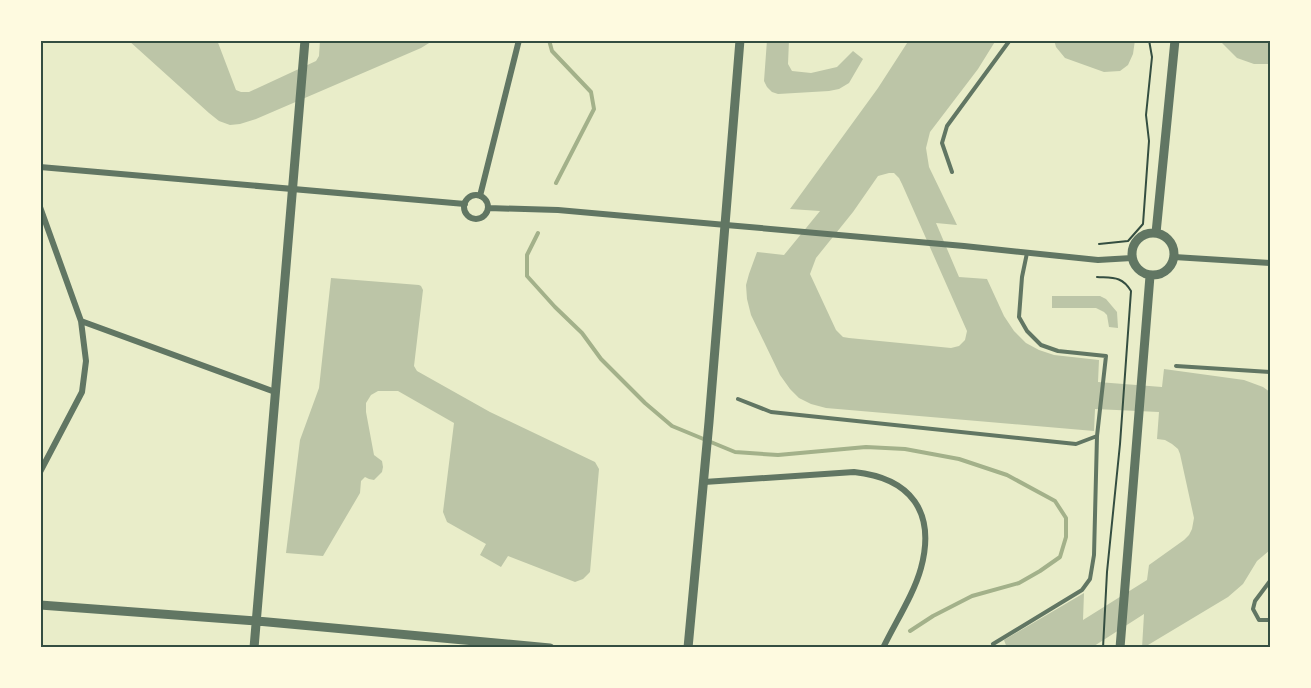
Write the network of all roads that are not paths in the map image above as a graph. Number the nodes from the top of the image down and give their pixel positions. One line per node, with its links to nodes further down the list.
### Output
1 (305, 40): 8 (street)
2 (519, 40): 9 (street)
3 (740, 40): 13 (street)
4 (1010, 40): 7 (lane)
5 (1175, 40): 14 (street)
6 (40, 167): 8 (street)
7 (952, 172)
8 (292, 189): 10 (street); 23 (street)
9 (480, 196): 10 (street); 12 (street)
10 (465, 204): 12 (street)
11 (40, 207): 20 (street)
12 (488, 208): 13 (street)
13 (726, 225): 15 (street); 27 (street)
14 (1156, 233): 16 (street); 17 (street)
15 (1027, 252): 17 (street); 25 (lane)
16 (1174, 257): 18 (street); 19 (street)
17 (1132, 258): 19 (street)
18 (1270, 263)
19 (1150, 276): 37 (street)
20 (81, 321): 23 (street); 26 (street)
21 (1176, 366): 22 (lane)
22 (1270, 372)
23 (274, 392): 31 (street)
24 (738, 399): 25 (lane)
25 (1096, 436): 32 (lane)
26 (40, 472)
27 (704, 482): 35 (street); 36 (street)
28 (1270, 581): 30 (lane)
29 (40, 605): 31 (street)
30 (1270, 620)
31 (256, 621): 33 (street); 34 (street)
32 (993, 644)
33 (254, 648)
34 (550, 648)
35 (688, 648)
36 (883, 648)
37 (1120, 648)

